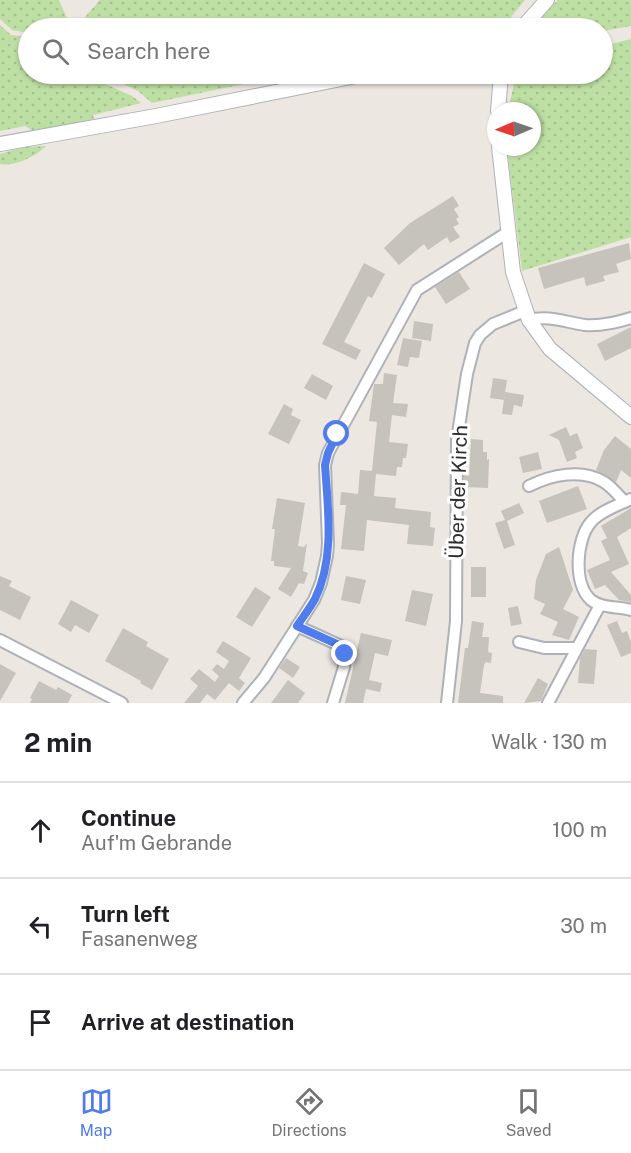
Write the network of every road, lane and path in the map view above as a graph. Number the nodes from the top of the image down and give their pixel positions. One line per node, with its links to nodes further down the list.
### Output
1 (547, 0): 2 (street)
2 (531, 18)
3 (316, 84): 6 (street)
4 (500, 84): 5 (street)
5 (499, 102)
6 (0, 144)
7 (500, 156): 8 (street)
8 (508, 232): 9 (street); 16 (street)
9 (527, 316): 10 (street, Über der Kirch); 11 (street); 23 (street, Über der Kirch)
10 (631, 318)
11 (631, 417)
12 (529, 486): 13 (street)
13 (628, 501): 14 (street)
14 (600, 605): 15 (street); 19 (street)
15 (631, 610)
16 (297, 626): 21 (street); 22 (street)
17 (0, 640): 20 (street)
18 (519, 642): 19 (street)
19 (576, 648): 24 (street)
20 (122, 703)
21 (243, 703)
22 (333, 703)
23 (447, 703)
24 (548, 703)

